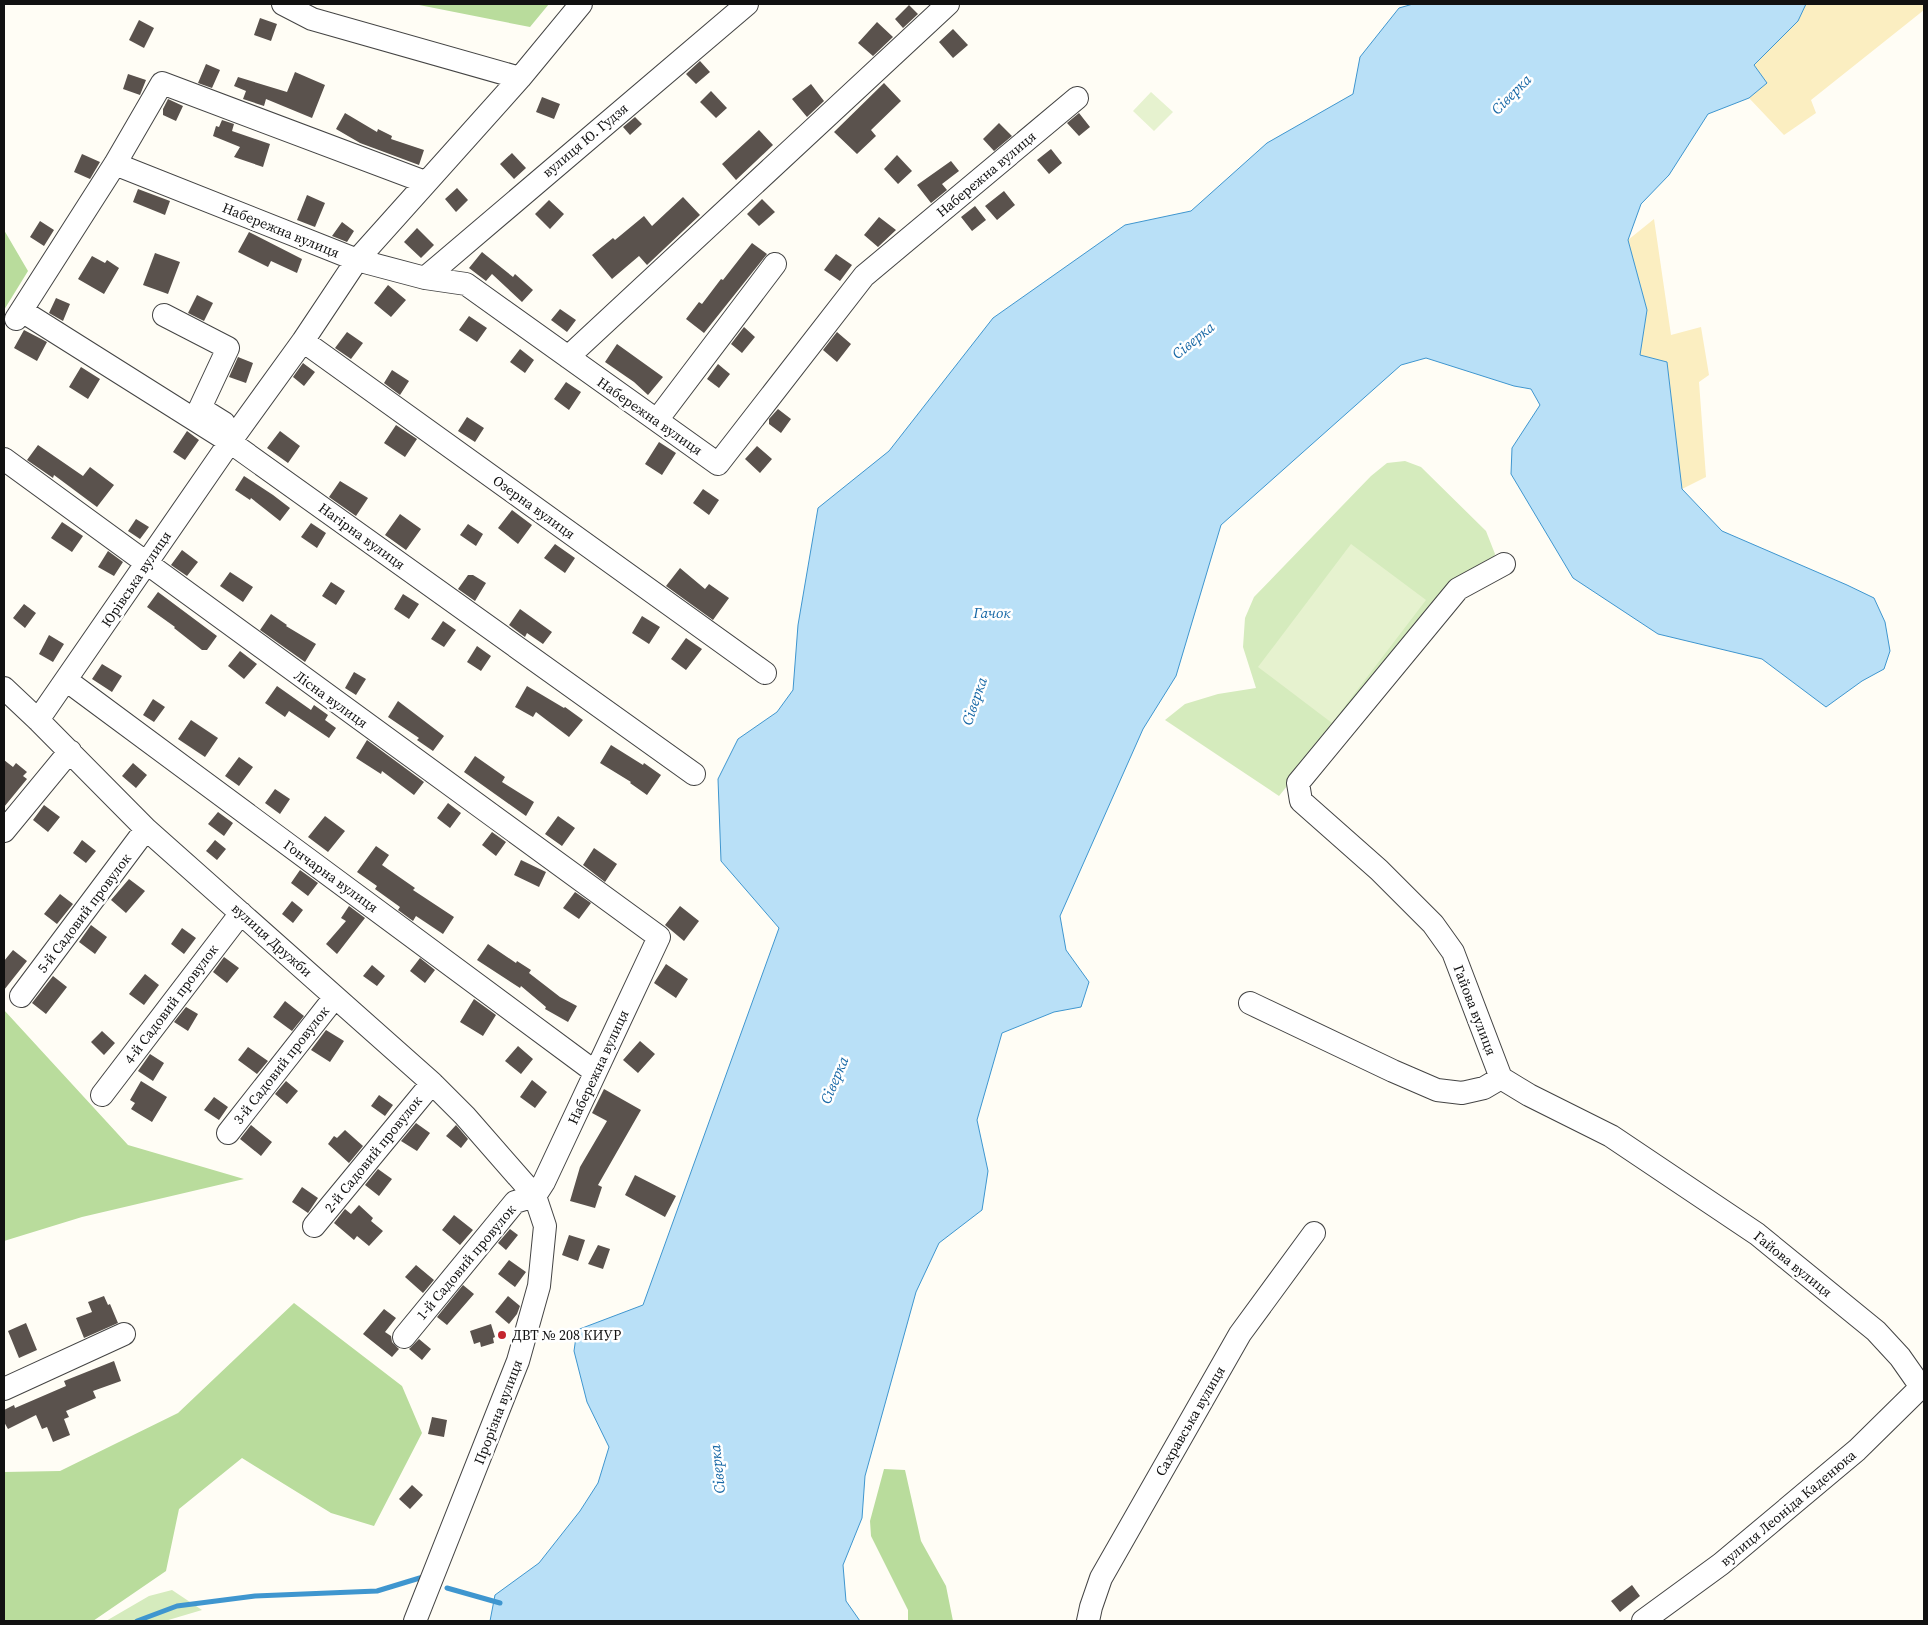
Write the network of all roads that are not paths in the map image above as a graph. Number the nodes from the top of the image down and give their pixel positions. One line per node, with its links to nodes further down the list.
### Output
1 (283, 4): 5 (street)
2 (581, 4): 5 (street, Юрівська вулиця)
3 (747, 4): 11 (street, вулиця Ю. Гудзя)
4 (948, 4): 14 (street)
5 (520, 78): 8 (street, Юрівська вулиця)
6 (1077, 98): 15 (street, Набережна вулиця)
7 (115, 164): 8 (street); 9 (street, Набережна вулиця); 16 (street, Нагірна вулиця)
8 (425, 182): 9 (street, Юрівська вулиця)
9 (357, 260): 11 (street, Набережна вулиця); 13 (street, Юрівська вулиця)
10 (775, 264): 15 (street)
11 (425, 278): 14 (street, Набережна вулиця)
12 (164, 315): 16 (street)
13 (303, 341): 16 (street, Юрівська вулиця); 20 (street, Озерна вулиця)
14 (568, 357): 15 (street, Набережна вулиця)
15 (657, 420)
16 (234, 437): 18 (street, Юрівська вулиця); 25 (street, Нагірна вулиця)
17 (4, 459): 18 (street, Лісна вулиця)
18 (146, 564): 21 (street, Юрівська вулиця); 29 (street, Лісна вулиця)
19 (1504, 564): 34 (street, Гайова вулиця)
20 (765, 674)
21 (66, 680): 23 (street, Юрівська вулиця); 33 (street, Гончарна вулиця)
22 (4, 688): 23 (street, вулиця Дружби)
23 (38, 720): 24 (street, вулиця Дружби)
24 (70, 751): 26 (street, вулиця Дружби); 27 (street)
25 (694, 774)
26 (146, 829): 28 (street, вулиця Дружби); 30 (street, 5-й Садовий провулок)
27 (4, 831)
28 (241, 913): 31 (street, вулиця Дружби); 36 (street, 4-й Садовий провулок)
29 (659, 937): 33 (street, Набережна вулиця)
30 (21, 996)
31 (335, 997): 35 (street, вулиця Дружби); 37 (street, 3-й Садовий провулок)
32 (1250, 1003): 34 (street)
33 (595, 1072): 38 (street, Набережна вулиця)
34 (1501, 1078): 43 (street, Гайова вулиця)
35 (432, 1083): 38 (street, вулиця Дружби); 39 (street, 2-й Садовий провулок)
36 (102, 1095)
37 (228, 1133)
38 (535, 1196): 42 (street, 1-й Садовий провулок); 45 (street, Прорізна вулиця)
39 (314, 1226)
40 (1314, 1233): 46 (street, Сахравська вулиця)
41 (124, 1334): 44 (street)
42 (404, 1337)
43 (1923, 1387): 47 (street, вулиця Леоніда Каденюка)
44 (4, 1389)
45 (415, 1621)
46 (1088, 1621)
47 (1643, 1621)

